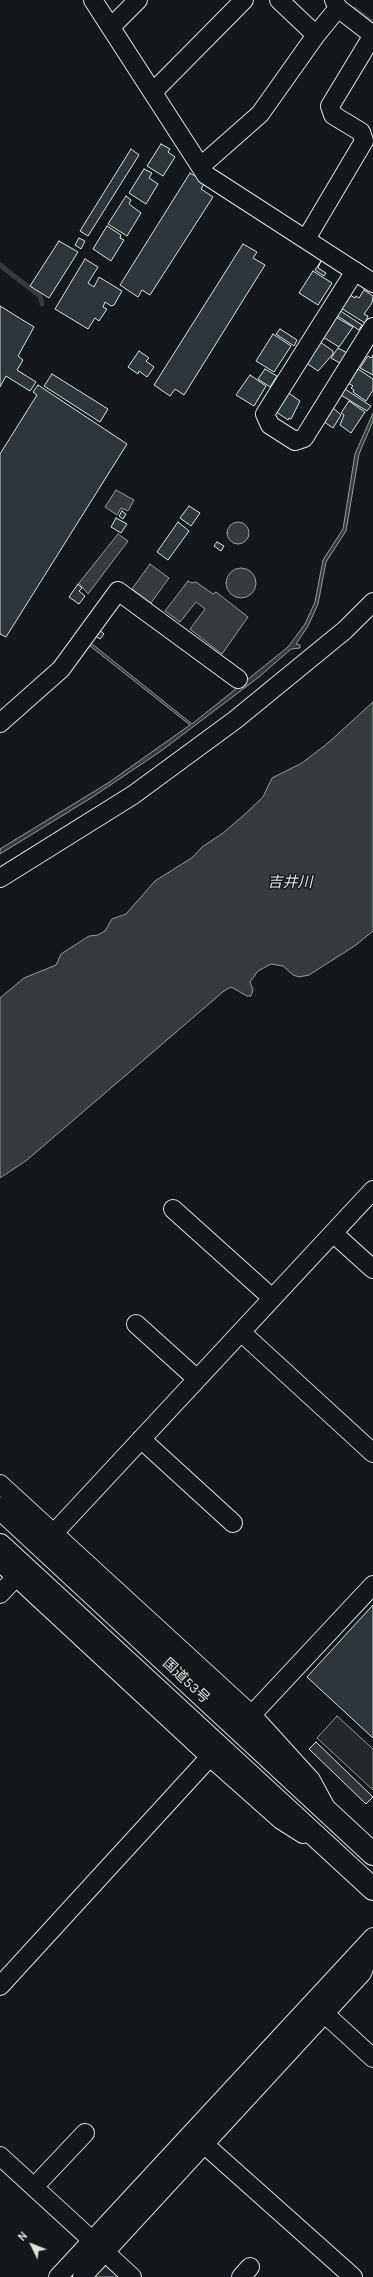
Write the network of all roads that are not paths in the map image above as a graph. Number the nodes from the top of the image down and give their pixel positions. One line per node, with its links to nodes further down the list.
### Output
1 (93, 0): 6 (street)
2 (138, 0): 6 (street)
3 (244, 0): 8 (street)
4 (279, 0): 7 (street)
5 (336, 4): 7 (street); 10 (street)
6 (110, 27): 8 (street)
7 (316, 35): 9 (street)
8 (153, 92): 9 (street)
9 (201, 166): 10 (street)
10 (306, 240): 11 (street)
11 (355, 271): 12 (street); 13 (street)
12 (373, 283)
13 (373, 327)
14 (373, 602): 17 (street)
15 (238, 679): 16 (street)
16 (0, 723)
17 (0, 878)
18 (373, 1190): 20 (street)
19 (173, 1209): 22 (street)
20 (333, 1233): 21 (street); 22 (street)
21 (373, 1269)
22 (272, 1298): 24 (street)
23 (136, 1324): 25 (street)
24 (241, 1332): 25 (street); 27 (street)
25 (197, 1379): 26 (street)
26 (141, 1439): 30 (street); 31 (street)
27 (373, 1453)
28 (0, 1484): 31 (street)
29 (0, 1508): 37 (highway, 国道53号)
30 (233, 1523)
31 (54, 1533): 38 (street)
32 (0, 1545): 39 (highway, 国道53号)
33 (0, 1562): 34 (street)
34 (16, 1577): 36 (street); 39 (street)
35 (373, 1585): 38 (street)
36 (0, 1594)
37 (115, 1614): 38 (highway, 国道53号); 39 (highway)
38 (245, 1722): 40 (highway, 国道53号); 41 (highway)
39 (215, 1751): 41 (highway, 国道53号); 45 (street)
40 (373, 1854)
41 (347, 1864): 42 (highway, 国道53号)
42 (373, 1889)
43 (373, 1937): 52 (street)
44 (373, 1944): 46 (street)
45 (0, 1986)
46 (325, 2014): 47 (street); 49 (street)
47 (373, 2058)
48 (85, 2133): 51 (street)
49 (206, 2145): 53 (street); 57 (street)
50 (0, 2156): 51 (street)
51 (34, 2187): 52 (street)
52 (91, 2239): 53 (street); 54 (street)
53 (105, 2252): 55 (street); 56 (street)
54 (58, 2277)
55 (82, 2277)
56 (132, 2277)
57 (353, 2277)

